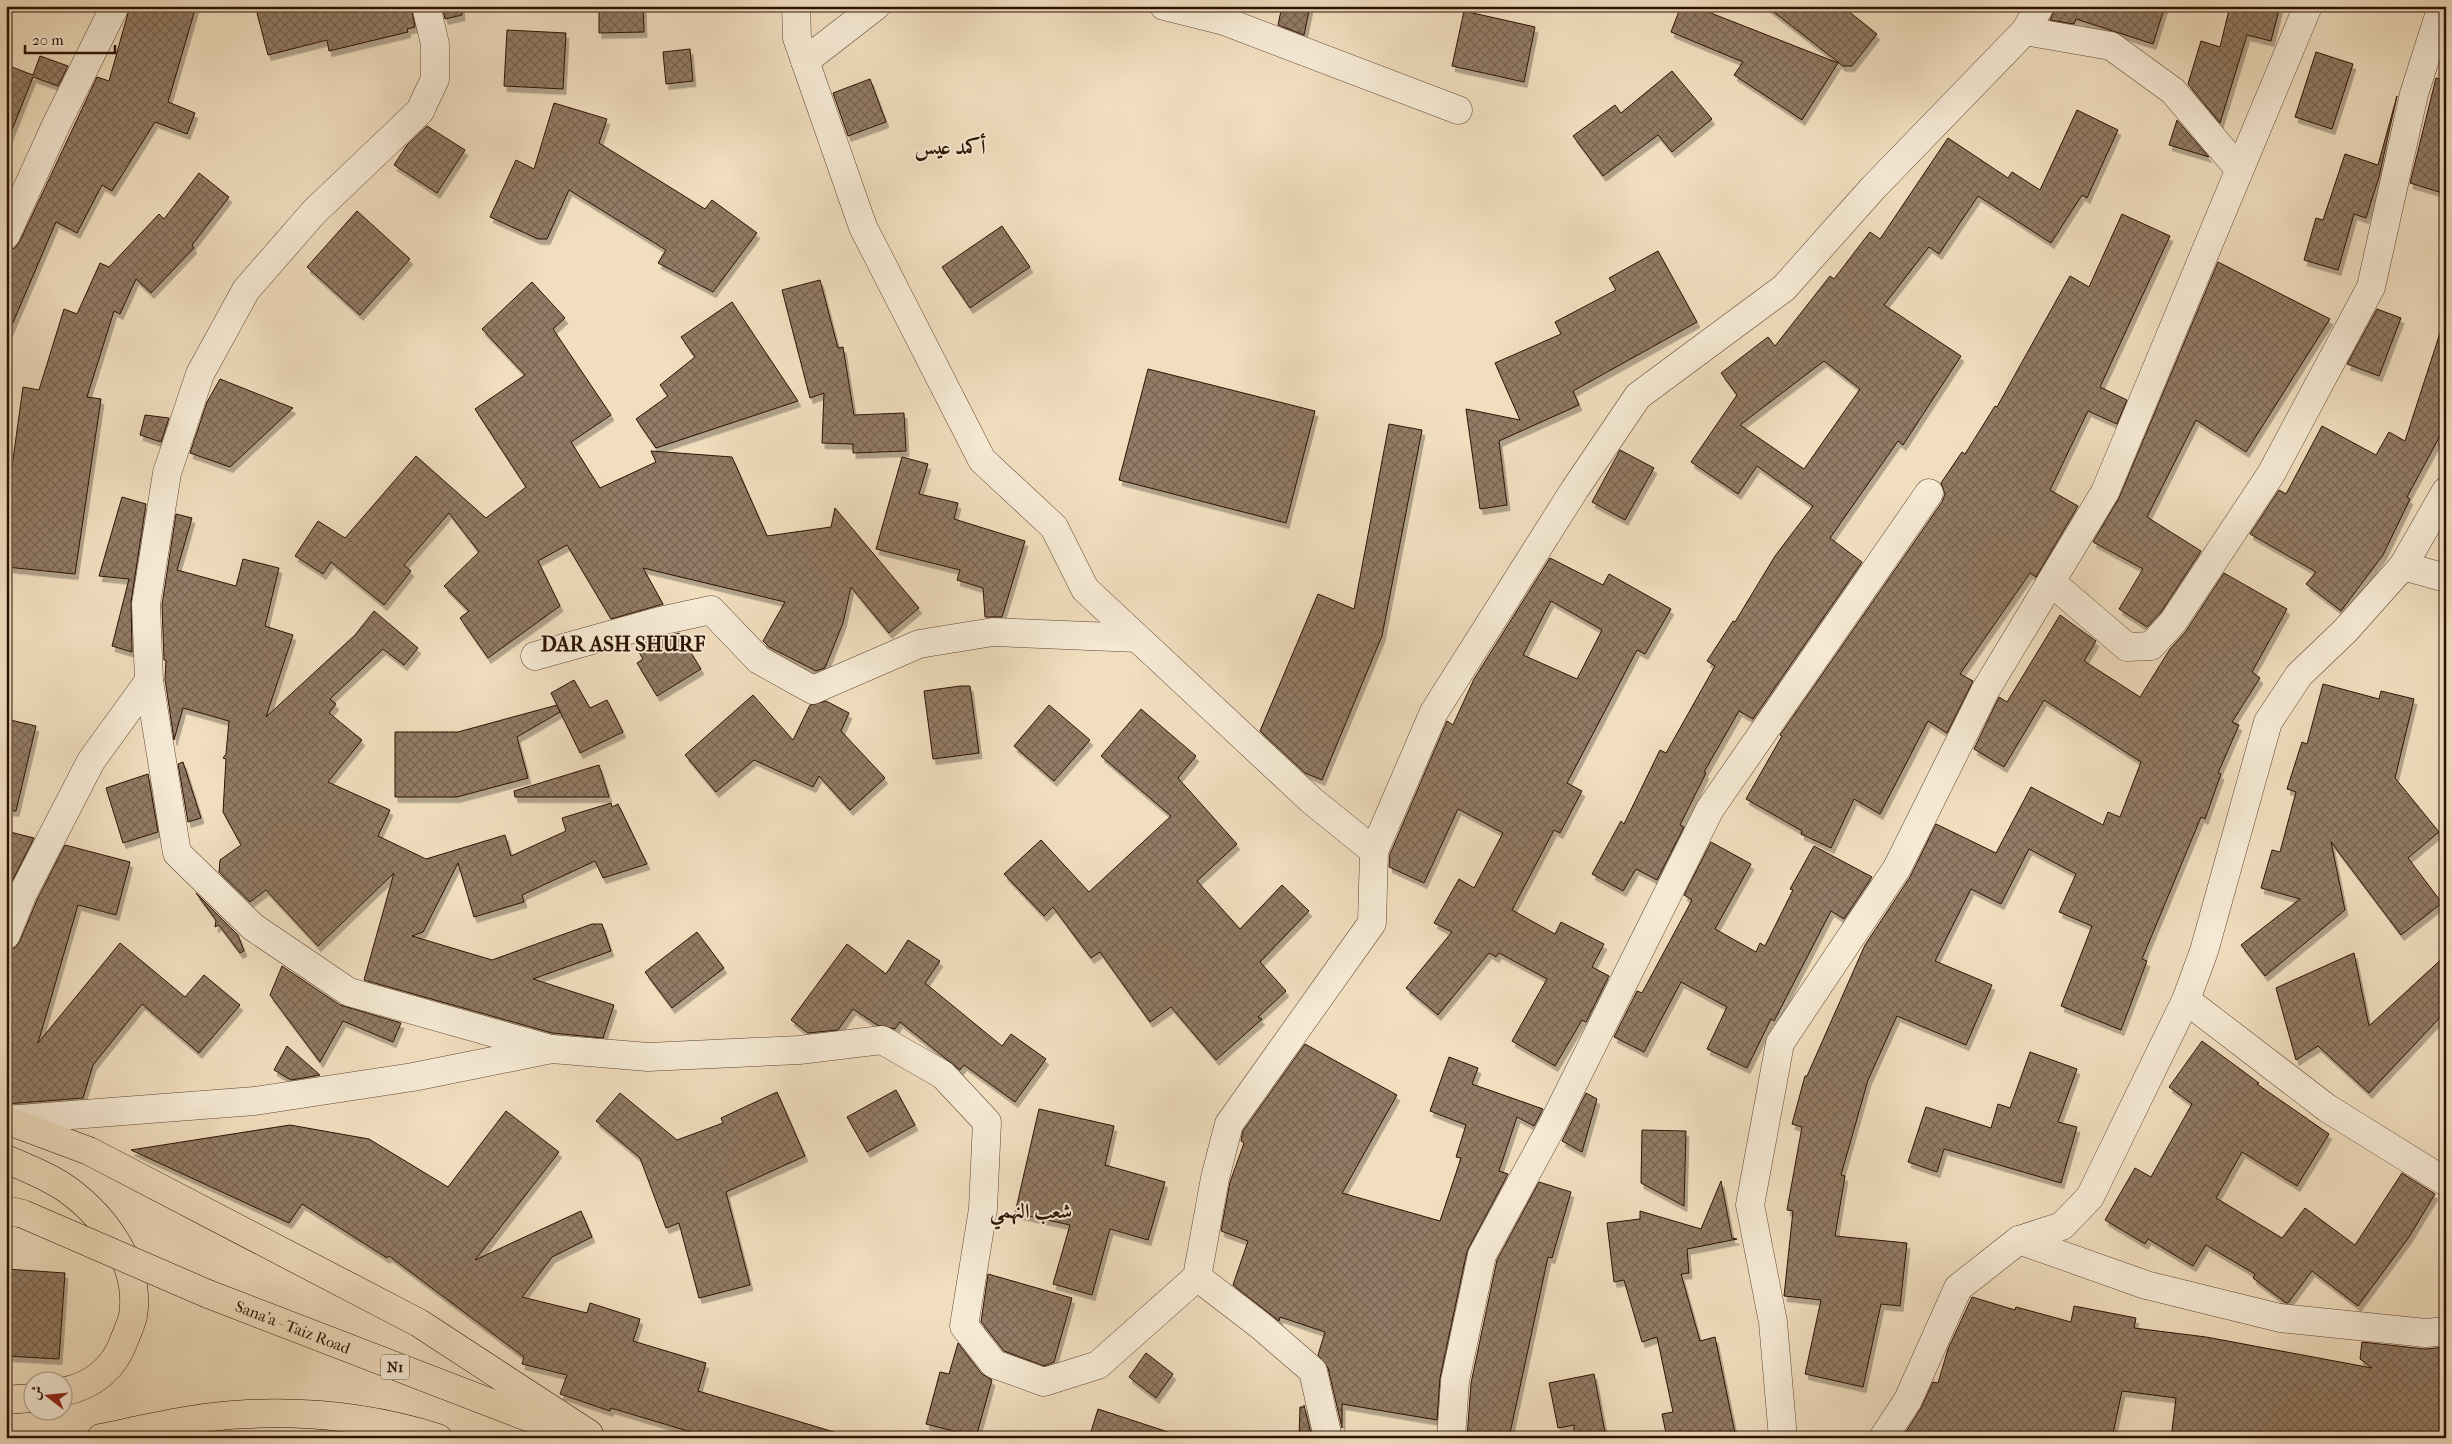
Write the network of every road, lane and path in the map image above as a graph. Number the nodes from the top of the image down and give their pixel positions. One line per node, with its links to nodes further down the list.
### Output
1 (115, 6): 13 (street)
2 (426, 6): 21 (street)
3 (796, 6): 10 (street)
4 (876, 6): 10 (street)
5 (1164, 6): 11 (street)
6 (2040, 6): 9 (street)
7 (2308, 6): 12 (street)
8 (2442, 6): 18 (street)
9 (2025, 30): 12 (street); 22 (street)
10 (805, 61): 19 (street)
11 (1458, 110)
12 (2240, 169): 18 (street)
13 (6, 235)
14 (2446, 491): 16 (street)
15 (1930, 493): 41 (street)
16 (2403, 566): 17 (street); 24 (street)
17 (2446, 578)
18 (2051, 582): 42 (street)
19 (1137, 638): 20 (street); 22 (street)
20 (535, 656)
21 (149, 681): 23 (street); 25 (street)
22 (1374, 851): 31 (street)
23 (6, 935)
24 (2186, 1000): 28 (street); 30 (street)
25 (552, 1049): 26 (street); 31 (street)
26 (6, 1120): 39 (main road)
27 (6, 1159): 33 (main road)
28 (2446, 1182)
29 (15, 1212): 38 (main road, Sana'a - Taiz Road / N1, bridge)
30 (2019, 1240): 32 (street); 43 (street)
31 (1196, 1277): 40 (street)
32 (2446, 1331)
33 (72, 1390)
34 (22, 1399): 35 (main road)
35 (6, 1400)
36 (102, 1438): 37 (main road)
37 (438, 1438)
38 (582, 1438)
39 (594, 1438)
40 (1328, 1438)
41 (1451, 1438)
42 (1783, 1438)
43 (1883, 1438)

